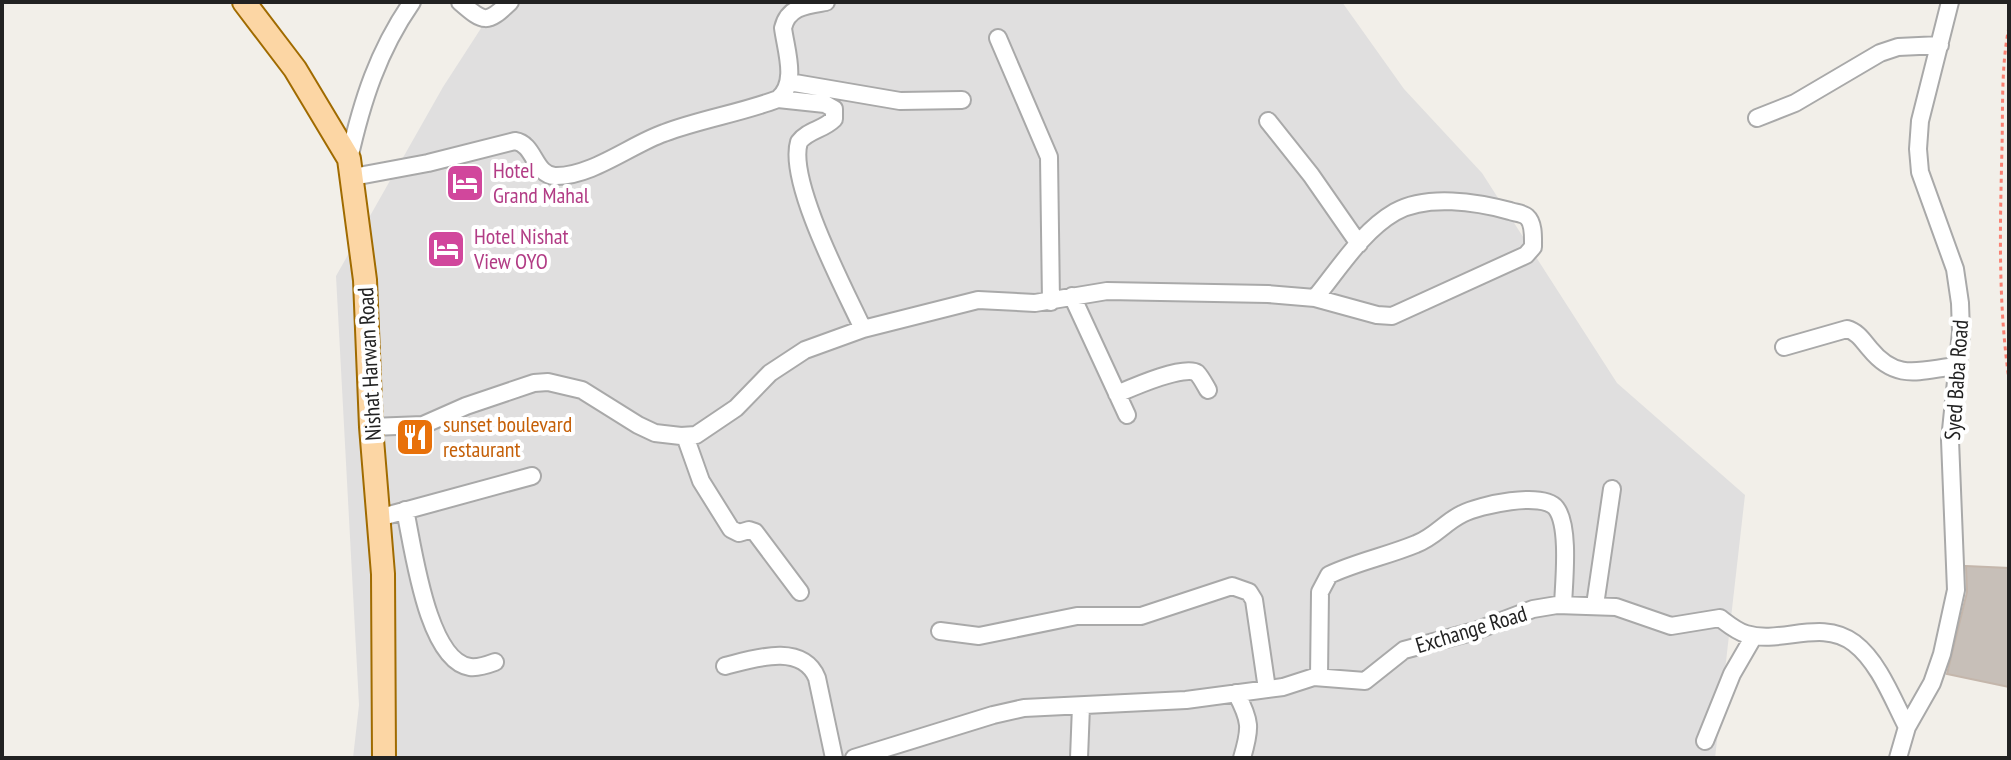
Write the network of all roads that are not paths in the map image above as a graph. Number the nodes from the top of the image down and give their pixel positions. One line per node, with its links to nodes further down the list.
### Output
1 (244, 2): 14 (main road, Nishat Harwan Road)
2 (412, 2): 14 (street)
3 (460, 2): 4 (street)
4 (510, 2)
5 (826, 2): 9 (street)
6 (1950, 2): 8 (street, Syed Baba Road)
7 (998, 38): 18 (street)
8 (1940, 45): 12 (street); 21 (street, Syed Baba Road)
9 (789, 82): 10 (street); 11 (street)
10 (778, 99): 14 (street); 19 (street)
11 (962, 100)
12 (1757, 118)
13 (1268, 121): 15 (street)
14 (351, 168): 25 (main road, Nishat Harwan Road)
15 (1359, 244): 17 (street); 17 (street)
16 (1072, 296): 17 (street); 18 (street); 23 (street)
17 (1315, 298)
18 (1051, 302): 19 (street)
19 (863, 329): 26 (street)
20 (1784, 347): 21 (street)
21 (1957, 366): 42 (street, Syed Baba Road)
22 (1208, 390): 23 (street)
23 (1117, 394): 24 (street)
24 (1127, 415)
25 (371, 427): 26 (street); 30 (main road, Nishat Harwan Road)
26 (685, 436): 31 (street)
27 (532, 476): 29 (street)
28 (1612, 489): 33 (street)
29 (405, 510): 30 (street); 36 (street)
30 (378, 518): 44 (main road, Nishat Harwan Road)
31 (800, 592)
32 (1563, 605): 33 (street, Exchange Road); 38 (street, Exchange Road); 38 (street)
33 (1595, 605): 35 (street, Exchange Road)
34 (940, 631): 39 (street)
35 (1754, 636): 42 (street); 43 (street)
36 (495, 662)
37 (725, 666): 45 (street)
38 (1319, 677): 39 (street, Exchange Road)
39 (1267, 689): 40 (street, Exchange Road)
40 (1236, 693): 41 (street, Exchange Road); 48 (street)
41 (1081, 706): 46 (street, Exchange Road); 47 (street)
42 (1907, 727): 49 (street, Syed Baba Road)
43 (1705, 741)
44 (384, 758)
45 (834, 758)
46 (854, 758)
47 (1079, 758)
48 (1242, 758)
49 (1898, 758)

